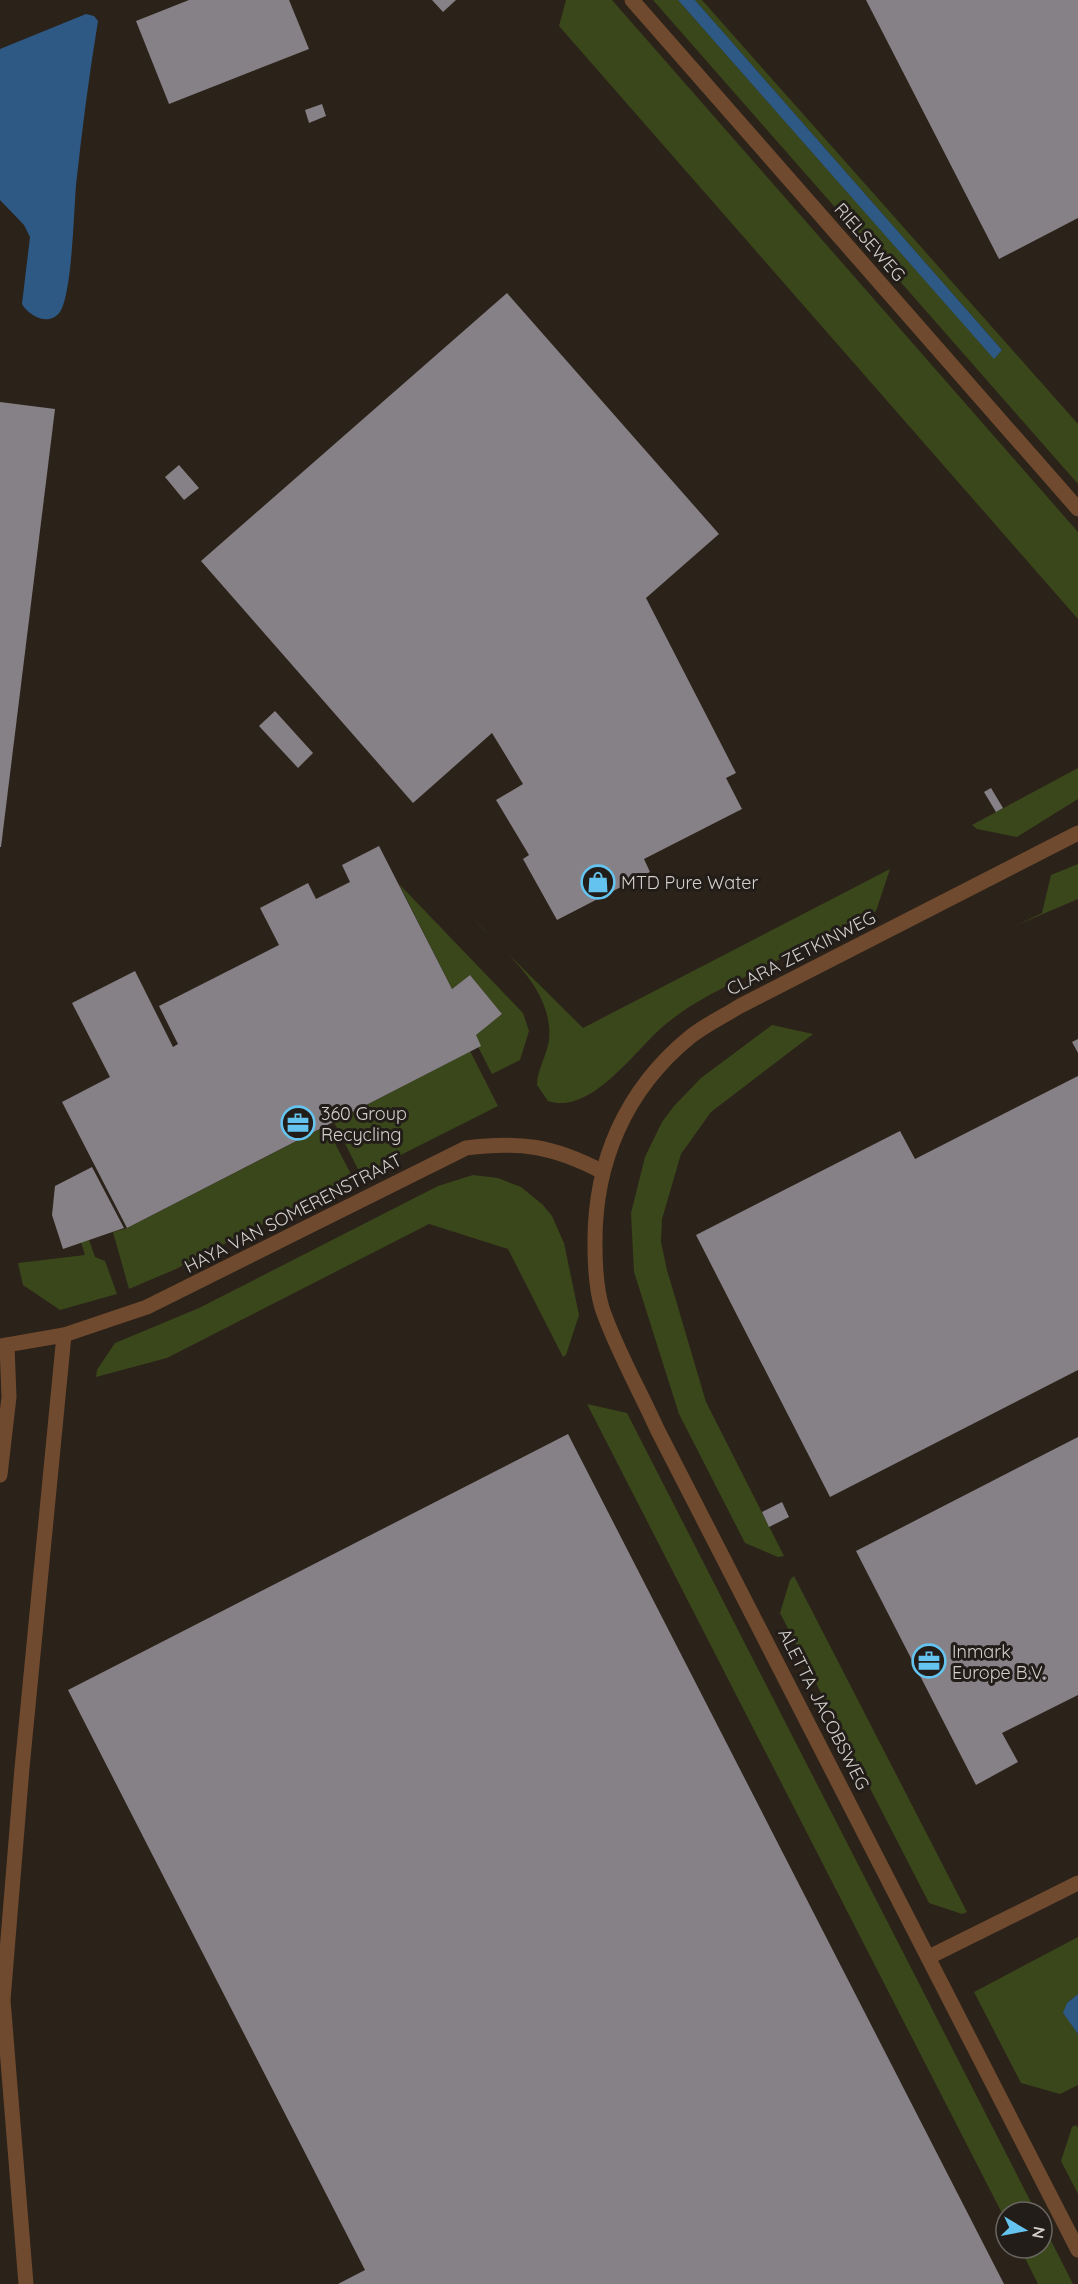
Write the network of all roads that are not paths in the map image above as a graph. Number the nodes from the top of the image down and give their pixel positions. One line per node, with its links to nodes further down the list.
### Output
1 (632, 0): 2 (street, RIELSEWEG)
2 (1078, 509)
3 (1078, 833): 4 (street, CLARA ZETKINWEG)
4 (602, 1171): 5 (street, HAYA VAN SOMERENSTRAAT); 9 (street, ALETTA JACOBSWEG)
5 (64, 1335): 6 (street, HAYA VAN SOMERENSTRAAT); 11 (street)
6 (4, 1346): 7 (street)
7 (0, 1475)
8 (1078, 1883): 9 (street)
9 (929, 1957): 10 (street, ALETTA JACOBSWEG)
10 (1078, 2250)
11 (26, 2284)

